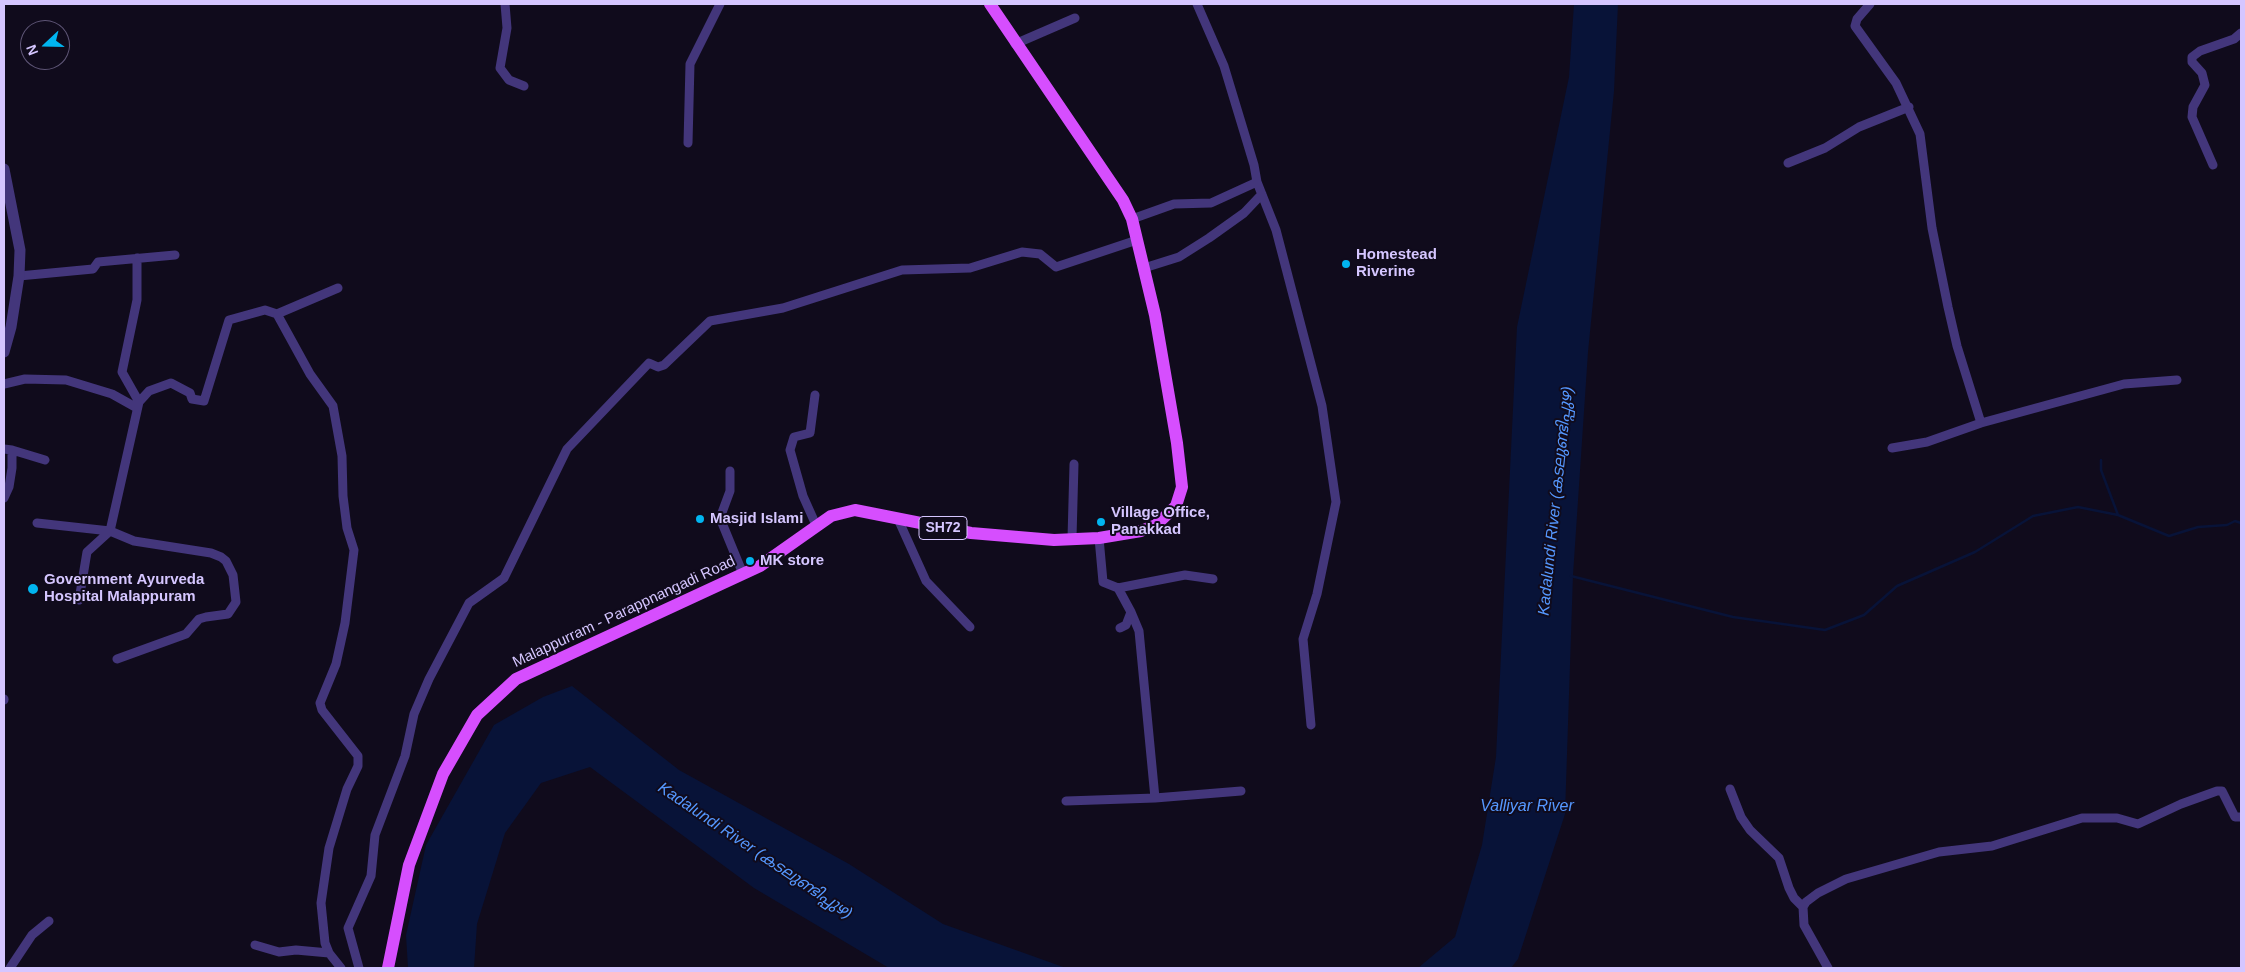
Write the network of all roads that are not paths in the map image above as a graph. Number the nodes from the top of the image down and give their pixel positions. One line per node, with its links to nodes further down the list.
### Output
1 (505, 4): 10 (street)
2 (720, 4): 12 (street)
3 (990, 4): 8 (main road, Malappurram - Parappnangadi Road / SH72)
4 (1197, 4): 16 (street)
5 (1870, 4): 11 (street)
6 (1075, 18): 8 (street)
7 (2238, 36): 9 (street); 14 (street)
8 (1015, 44): 18 (main road, Malappurram - Parappnangadi Road / SH72)
9 (2241, 47)
10 (524, 86)
11 (1909, 107): 13 (street); 32 (street)
12 (688, 143)
13 (1788, 164)
14 (2213, 165)
15 (4, 169): 23 (street)
16 (1257, 182): 17 (street); 18 (street)
17 (1262, 194): 22 (street); 53 (street)
18 (1132, 219): 19 (main road, Malappurram - Parappnangadi Road / SH72)
19 (1137, 240): 22 (main road, Malappurram - Parappnangadi Road / SH72); 65 (street)
20 (175, 255): 21 (street)
21 (137, 258): 23 (street); 31 (street)
22 (1144, 268): 44 (main road, Malappurram - Parappnangadi Road / SH72)
23 (19, 276): 26 (street)
24 (338, 288): 25 (street)
25 (277, 314): 31 (street); 62 (street)
26 (7, 326): 27 (street)
27 (4, 352)
28 (2177, 380): 32 (street)
29 (4, 384): 31 (street)
30 (815, 395): 41 (street)
31 (138, 405): 42 (street)
32 (1981, 423): 33 (street)
33 (1892, 448)
34 (8, 449): 35 (street); 38 (street)
35 (45, 460)
36 (1074, 464): 43 (street)
37 (730, 471): 45 (street)
38 (4, 498)
39 (898, 520): 41 (main road, Malappurram - Parappnangadi Road / SH72); 43 (main road, Malappurram - Parappnangadi Road / SH72); 50 (street)
40 (37, 522): 42 (street)
41 (816, 525): 45 (main road, Malappurram - Parappnangadi Road / SH72)
42 (110, 531): 48 (street); 52 (street)
43 (1072, 538): 44 (main road, Malappurram - Parappnangadi Road / SH72)
44 (1099, 538): 47 (street)
45 (743, 574): 66 (main road, Malappurram - Parappnangadi Road / SH72)
46 (1213, 579): 47 (street)
47 (1118, 588): 49 (street)
48 (79, 600)
49 (1131, 612): 51 (street); 56 (street)
50 (970, 627)
51 (1120, 628)
52 (117, 659)
53 (1311, 725)
54 (1730, 789): 59 (street)
55 (1241, 791): 56 (street)
56 (1156, 798): 57 (street)
57 (1066, 801)
58 (2241, 817): 59 (street)
59 (1803, 907): 67 (street)
60 (49, 921): 63 (street)
61 (255, 945): 62 (street)
62 (329, 953): 64 (street)
63 (10, 968)
64 (341, 968)
65 (359, 968)
66 (388, 968)
67 (1828, 968)

